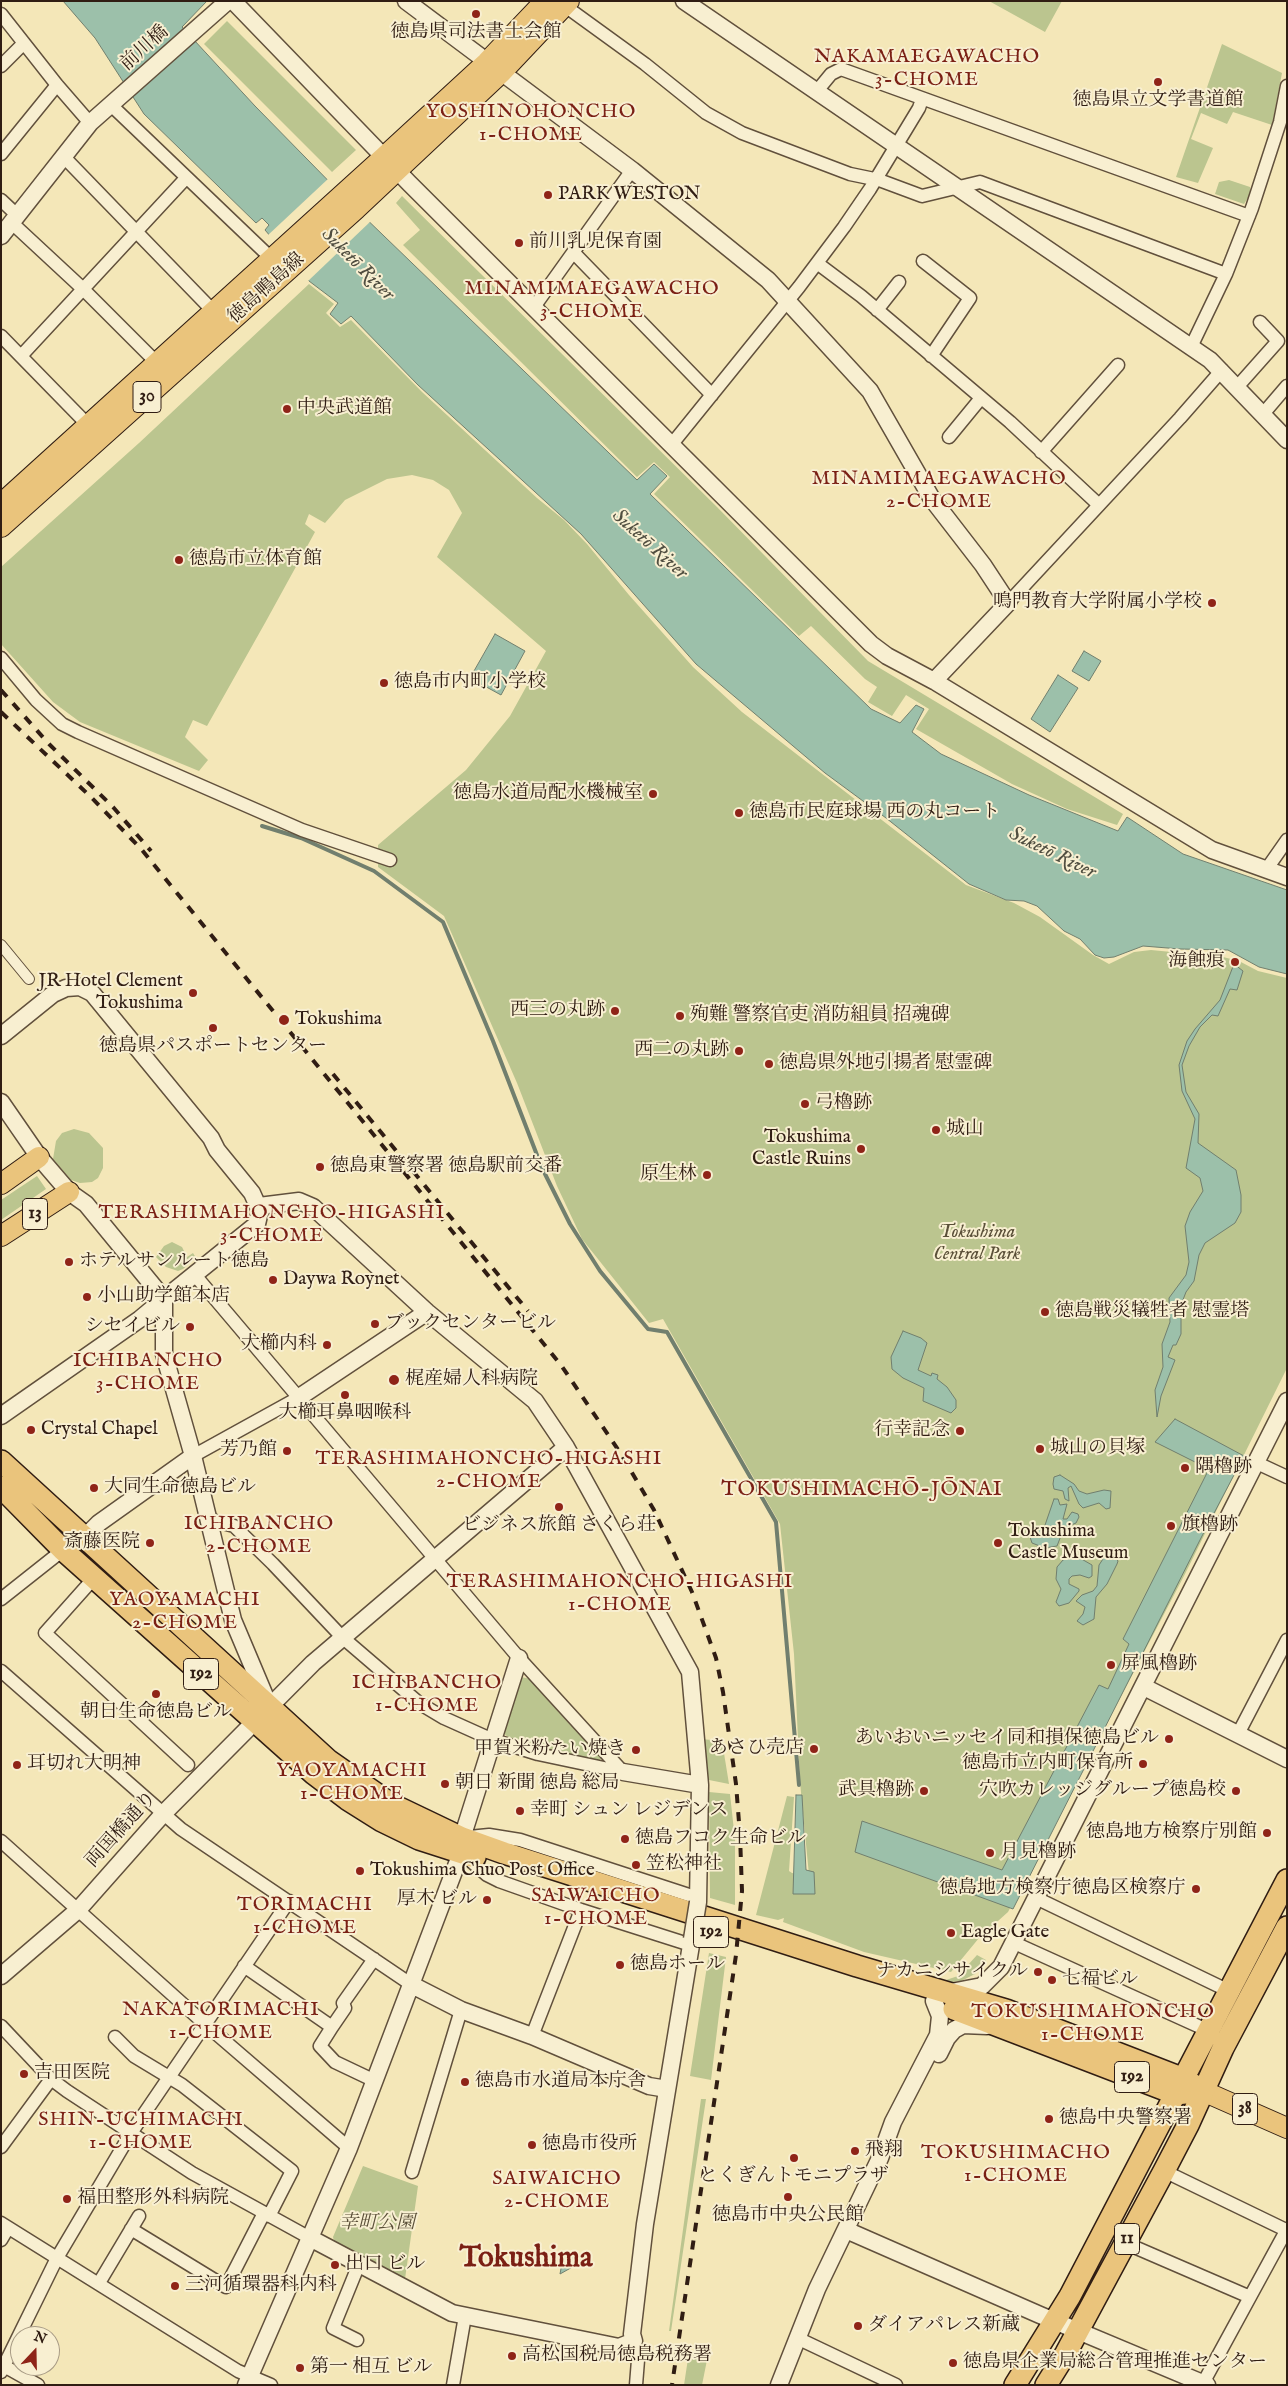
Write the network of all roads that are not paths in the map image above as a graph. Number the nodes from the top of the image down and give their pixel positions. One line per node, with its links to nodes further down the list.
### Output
1 (228, 1): 14 (street, 前川橋)
2 (233, 1): 20 (street)
3 (406, 1): 9 (street)
4 (684, 1): 12 (street)
5 (560, 3): 9 (main road, 徳島鴨島線 / 30); 23 (street)
6 (1, 14): 7 (street)
7 (24, 43): 8 (street); 10 (street)
8 (1, 66)
9 (494, 67): 20 (main road, 徳島鴨島線 / 30); 21 (street)
10 (57, 85): 15 (street); 18 (street)
11 (1287, 86): 16 (street)
12 (817, 91): 13 (street); 17 (street)
13 (922, 99): 17 (street); 26 (street)
14 (116, 101): 15 (street, 前川橋); 22 (street)
15 (90, 123): 19 (street, 前川橋)
16 (1284, 124): 26 (street)
17 (896, 144): 23 (street); 24 (street)
18 (1, 154)
19 (63, 156): 27 (street, 前川橋); 28 (street)
20 (390, 164): 31 (main road, 徳島鴨島線 / 30); 38 (street)
21 (632, 170): 30 (street); 37 (street)
22 (186, 178): 28 (street); 31 (street)
23 (876, 179): 24 (street); 33 (street)
24 (957, 186): 34 (street); 43 (street)
25 (1, 200): 27 (street)
26 (1249, 216): 34 (street)
27 (15, 220): 29 (street, 前川橋); 36 (street)
28 (136, 231): 36 (street); 40 (street)
29 (1, 236)
30 (574, 253): 38 (street); 51 (street)
31 (281, 259): 40 (main road, 徳島鴨島線 / 30); 47 (main road, 徳島鴨島線 / 30)
32 (923, 261): 45 (street)
33 (817, 263): 37 (street); 39 (street)
34 (1226, 274): 43 (street)
35 (899, 282): 39 (street)
36 (82, 288): 44 (street); 47 (street)
37 (786, 302): 51 (street); 62 (street)
38 (534, 307): 57 (street)
39 (877, 310): 45 (street)
40 (214, 312): 47 (main road, 徳島鴨島線 / 30)
41 (1260, 322): 49 (street)
42 (1, 336): 44 (street)
43 (1191, 347): 48 (street)
44 (21, 356): 54 (street)
45 (931, 356): 52 (street)
46 (1118, 365): 58 (street)
47 (163, 369): 54 (main road, 徳島鴨島線 / 30); 61 (main road, 徳島鴨島線 / 30)
48 (1222, 370): 49 (street); 60 (street)
49 (1238, 386): 53 (street)
50 (1287, 386): 53 (street)
51 (712, 395): 57 (street)
52 (981, 398): 55 (street); 58 (street)
53 (1264, 414): 56 (street)
54 (88, 425): 59 (main road, 徳島鴨島線 / 30)
55 (949, 437)
56 (1287, 440)
57 (672, 444): 64 (street)
58 (1041, 452): 60 (street)
59 (1, 504)
60 (1099, 505): 62 (street)
61 (1, 527)
62 (1008, 603): 64 (street)
63 (1, 658): 66 (street)
64 (934, 681): 67 (street)
65 (1287, 840): 67 (street)
66 (390, 860)
67 (1266, 870): 68 (street)
68 (1287, 877)
69 (1, 945): 70 (street)
70 (29, 978)
71 (1, 1036): 76 (street)
72 (1, 1102): 73 (street)
73 (39, 1157): 74 (main road, 13); 75 (street)
74 (1, 1184)
75 (69, 1192): 77 (main road, 13); 79 (street)
76 (259, 1206): 78 (street); 80 (street)
77 (1, 1236)
78 (194, 1274): 79 (street); 81 (street)
79 (164, 1299): 83 (street); 85 (street)
80 (427, 1312): 81 (street); 84 (street)
81 (298, 1398): 85 (street); 93 (street)
82 (1287, 1401): 87 (street)
83 (1, 1416)
84 (566, 1447): 93 (street, 両国橋通り); 107 (street)
85 (193, 1456): 90 (street); 91 (street)
86 (1, 1461): 91 (highway, 192)
87 (1257, 1463): 88 (street); 100 (street)
88 (1287, 1477)
89 (1, 1487): 92 (highway, 192)
90 (208, 1519): 96 (street); 101 (street)
91 (84, 1538): 101 (highway, 192)
92 (63, 1550): 94 (highway, 192); 95 (street)
93 (436, 1558): 96 (street, 両国橋通り); 98 (street)
94 (94, 1578): 101 (highway, 192); 105 (street)
95 (1, 1599)
96 (342, 1637): 101 (street, 両国橋通り); 103 (street)
97 (1287, 1640): 102 (street)
98 (519, 1658): 103 (street); 106 (street)
99 (1, 1671): 108 (street)
100 (1144, 1687): 102 (street); 112 (street)
101 (262, 1714): 108 (street, 両国橋通り); 110 (highway, 192)
102 (1238, 1734): 104 (street)
103 (492, 1740): 106 (street); 110 (street)
104 (1287, 1759)
105 (188, 1765)
106 (622, 1772): 107 (street)
107 (700, 1785): 113 (street)
108 (163, 1814): 114 (street); 115 (street, 両国橋通り)
109 (1, 1840): 115 (street)
110 (461, 1845): 113 (street); 116 (street); 123 (street); 125 (highway, 192)
111 (1287, 1880): 124 (highway, 11)
112 (1036, 1898): 124 (street); 125 (street)
113 (698, 1900): 118 (street, bridge)
114 (289, 1901): 120 (street); 121 (street)
115 (78, 1910): 122 (street, 両国橋通り); 127 (street)
116 (581, 1910): 118 (street); 132 (street)
117 (1287, 1926): 139 (highway, 11)
118 (692, 1942): 138 (street)
119 (1021, 1946): 131 (street)
120 (374, 1959): 123 (street); 129 (street)
121 (244, 1966): 127 (street); 129 (street)
122 (1, 1976)
123 (412, 1985): 126 (street); 136 (street)
124 (1229, 1991): 131 (highway, 11)
125 (940, 1997): 130 (highway, 192); 137 (highway, 192); 144 (street)
126 (461, 2010): 132 (street); 146 (street)
127 (205, 2024): 134 (street); 143 (street)
128 (1, 2026): 135 (street)
129 (332, 2027): 136 (street)
130 (1002, 2028): 137 (highway, 192); 144 (street)
131 (1209, 2031): 137 (highway, 11)
132 (532, 2036): 138 (street)
133 (115, 2038): 134 (street)
134 (168, 2078): 141 (street); 147 (street)
135 (51, 2079): 141 (street); 142 (street)
136 (375, 2081): 143 (street)
137 (1180, 2086): 139 (highway, 192); 161 (highway, 11)
138 (667, 2089): 165 (street)
139 (1204, 2091): 140 (main road, 38); 145 (highway, 11)
140 (1287, 2128)
141 (131, 2133): 147 (street); 156 (street)
142 (1, 2147)
143 (349, 2148): 153 (street)
144 (880, 2158): 151 (street)
145 (1164, 2171): 152 (street); 155 (highway, 11)
146 (412, 2172)
147 (267, 2214): 150 (street); 153 (street)
148 (139, 2216): 150 (street)
149 (5, 2226): 154 (street); 156 (street)
150 (131, 2229): 158 (street)
151 (846, 2230): 161 (street); 163 (street)
152 (1286, 2230): 159 (street)
153 (310, 2238): 157 (street); 167 (street)
154 (1, 2240)
155 (1125, 2243): 159 (street); 162 (highway, 11)
156 (57, 2258): 158 (street); 166 (street)
157 (359, 2264): 160 (street); 164 (street)
158 (99, 2283): 167 (street)
159 (1250, 2296): 168 (street)
160 (465, 2316): 165 (street); 171 (street)
161 (1055, 2321): 162 (street); 175 (highway, 11)
162 (1077, 2331): 168 (street); 176 (highway, 11)
163 (797, 2338): 173 (street); 174 (street)
164 (357, 2340)
165 (634, 2341): 172 (street)
166 (3, 2369): 169 (street)
167 (248, 2380): 170 (street)
168 (1204, 2384)
169 (38, 2385)
170 (271, 2385)
171 (453, 2385)
172 (636, 2385)
173 (779, 2385)
174 (896, 2385)
175 (1015, 2385)
176 (1046, 2385)

